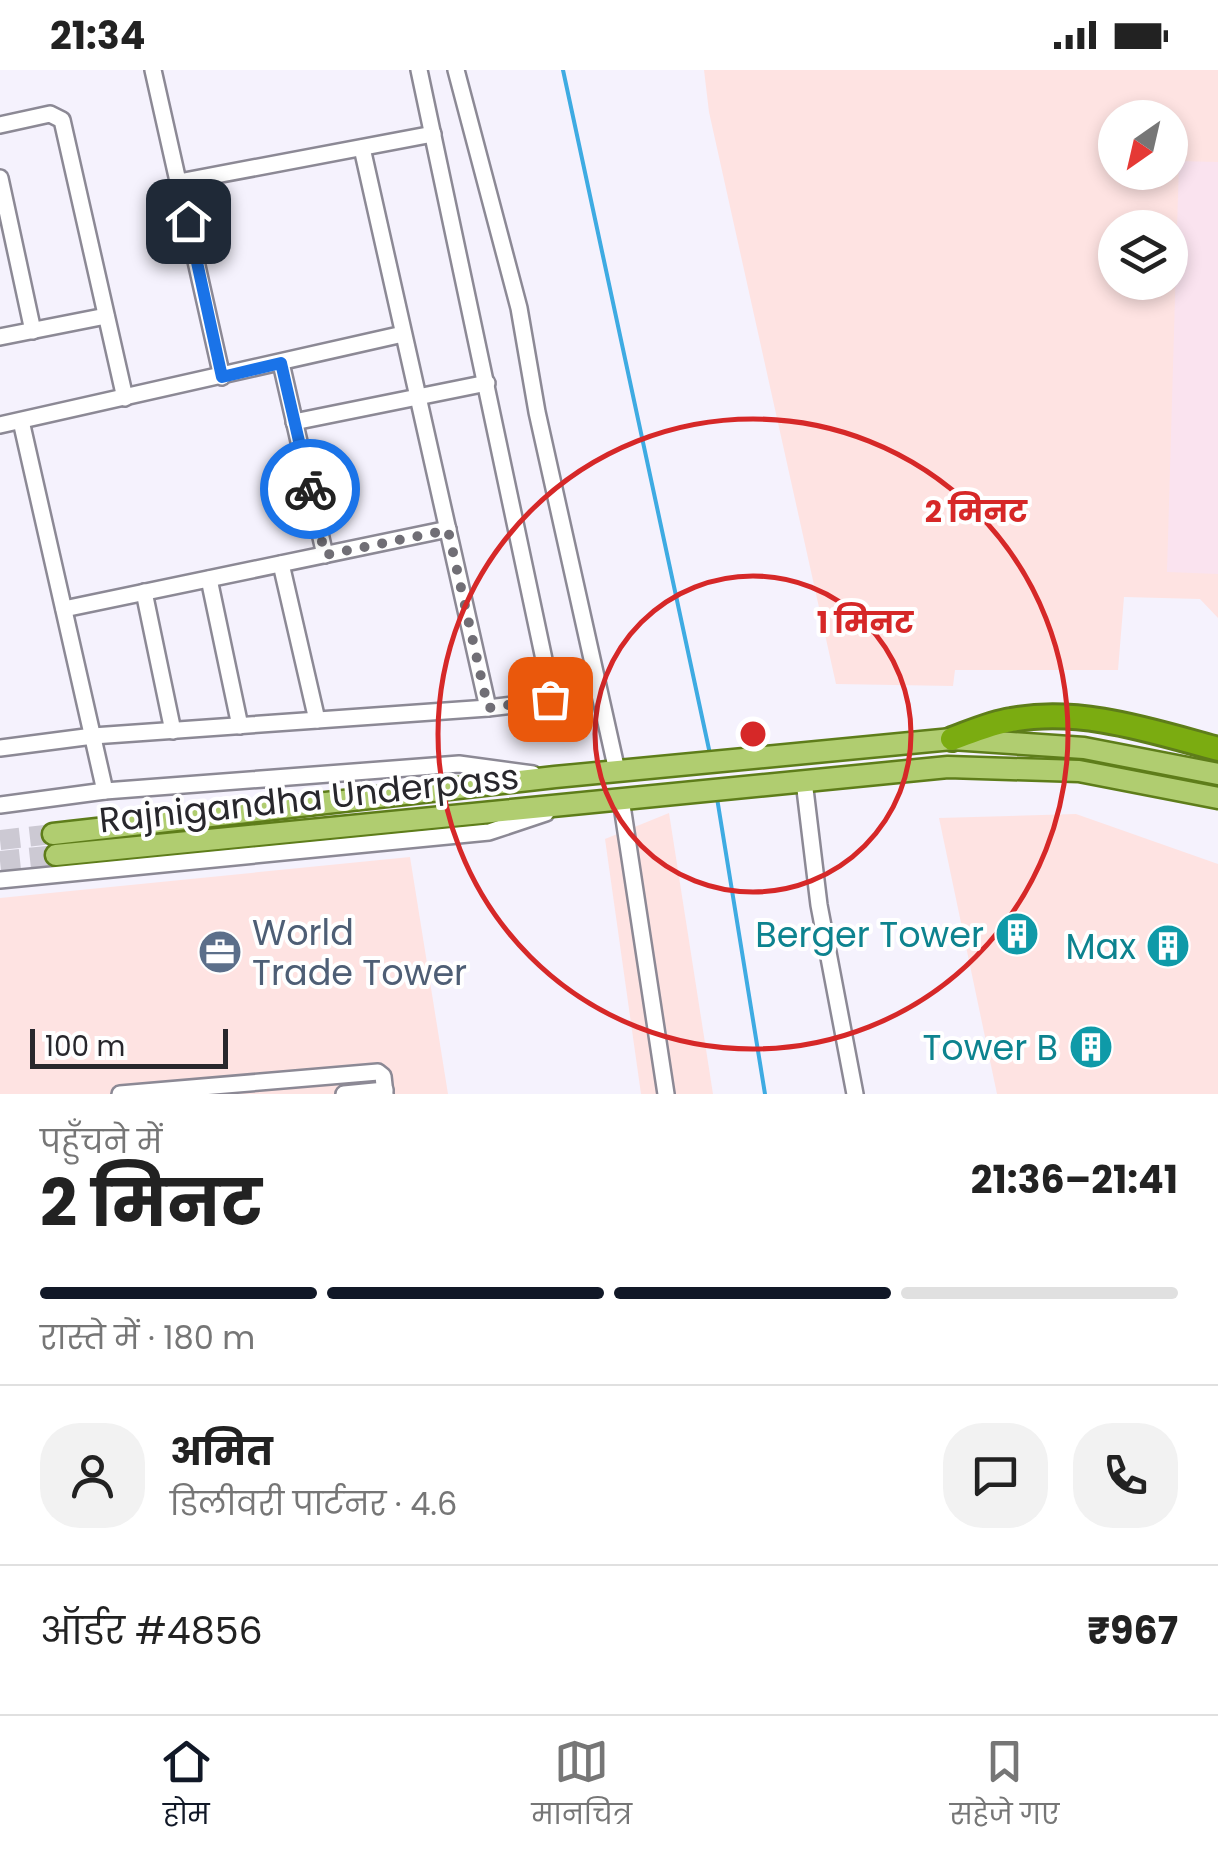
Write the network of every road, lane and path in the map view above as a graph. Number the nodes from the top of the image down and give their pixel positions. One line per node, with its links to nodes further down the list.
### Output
1 (153, 70): 8 (street)
2 (419, 70): 5 (street)
3 (456, 70): 35 (street)
4 (0, 125): 9 (street)
5 (434, 134): 6 (street); 15 (street)
6 (362, 148): 8 (street); 11 (street)
7 (0, 178): 10 (street)
8 (180, 182): 14 (street)
9 (106, 316): 10 (street); 17 (street)
10 (33, 330): 12 (street)
11 (404, 334): 13 (street); 16 (street)
12 (0, 337)
13 (281, 363): 14 (street); 19 (street)
14 (222, 377): 17 (street)
15 (487, 383): 16 (street); 27 (street)
16 (418, 396): 19 (street); 21 (street)
17 (126, 398): 18 (street)
18 (21, 421): 20 (street); 26 (street)
19 (294, 422): 22 (street)
20 (0, 426)
21 (448, 530): 22 (street); 27 (street)
22 (325, 555): 23 (street)
23 (281, 564): 24 (street); 28 (street)
24 (210, 578): 25 (street); 29 (street)
25 (144, 592): 26 (street); 30 (street)
26 (64, 609): 31 (street)
27 (488, 708): 28 (street)
28 (317, 720): 29 (street)
29 (240, 726): 30 (street)
30 (172, 731): 31 (street)
31 (93, 736): 33 (street); 39 (street)
32 (952, 738): 34 (highway); 35 (main road, Rajnigandha Underpass); 36 (main road, Rajnigandha Underpass)
33 (0, 748)
34 (1218, 750)
35 (625, 770): 37 (main road, Rajnigandha Underpass)
36 (1218, 774)
37 (555, 777): 39 (street); 43 (main road, Rajnigandha Underpass)
38 (796, 782): 40 (main road, Rajnigandha Underpass); 41 (main road, Rajnigandha Underpass); 51 (street)
39 (105, 790): 42 (street)
40 (630, 798): 43 (main road, Rajnigandha Underpass); 50 (street)
41 (1218, 798)
42 (0, 805)
43 (568, 805): 44 (street)
44 (0, 880)
45 (363, 1073): 46 (street); 47 (street); 48 (street)
46 (385, 1092): 47 (street)
47 (365, 1093): 49 (street)
48 (120, 1094)
49 (344, 1094)
50 (666, 1094)
51 (855, 1094)

